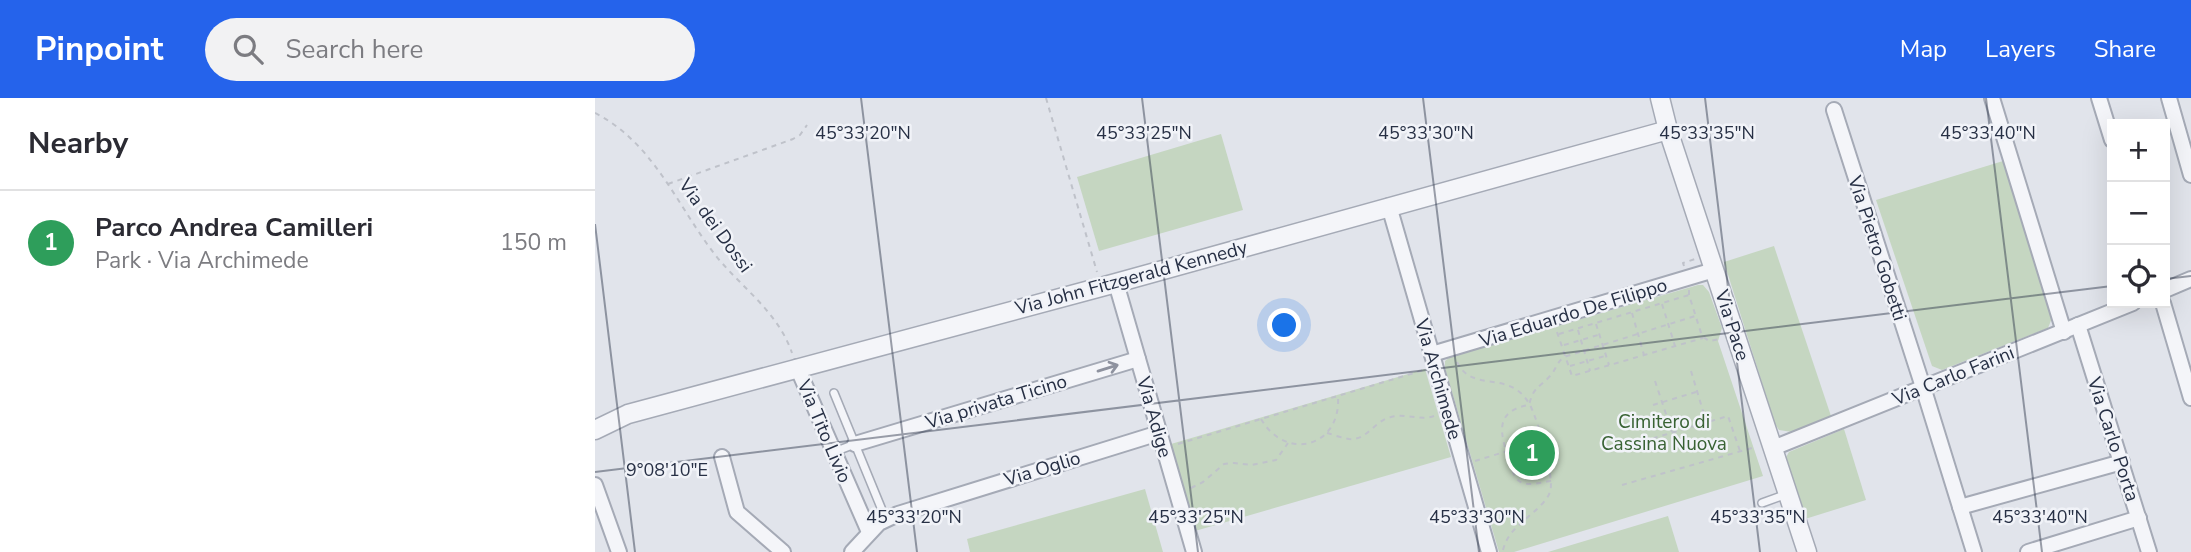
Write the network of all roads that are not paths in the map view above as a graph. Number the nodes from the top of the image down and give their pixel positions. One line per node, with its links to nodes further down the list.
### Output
1 (1660, 98): 7 (street, Via Pace)
2 (1992, 98): 17 (street)
3 (2099, 98): 6 (street)
4 (2169, 98): 8 (street)
5 (1833, 110): 21 (street, Via Pietro Gobetti)
6 (2107, 124)
7 (1668, 130): 9 (street, Via John Fitzgerald Kennedy); 10 (street, Via Pace)
8 (2191, 175)
9 (1389, 206): 12 (street, Via John Fitzgerald Kennedy); 19 (street, Via Archimede)
10 (1714, 270): 19 (street, Via Eduardo De Filippo); 27 (street, Via Pace)
11 (2191, 279): 13 (street)
12 (1109, 284): 18 (street, Via Adige); 20 (street, Via John Fitzgerald Kennedy)
13 (2170, 288)
14 (2120, 308): 16 (street, Via Carlo Farini)
15 (2164, 308): 23 (street)
16 (2078, 325): 17 (street, Via Carlo Farini); 30 (street, Via Carlo Porta)
17 (2064, 331): 21 (street, Via Carlo Farini)
18 (1137, 359): 25 (street, Via Adige); 26 (street, Via privata Ticino, one-way to 18)
19 (1434, 360): 42 (street, Via Archimede)
20 (797, 367): 24 (street, Via John Fitzgerald Kennedy); 28 (street, Via Tito Livio)
21 (1923, 387): 27 (street, Via Carlo Farini); 34 (street, Via Pietro Gobetti)
22 (834, 393): 26 (lane)
23 (2191, 398)
24 (595, 430)
25 (1159, 433): 37 (street, Via Oglio); 41 (street, Via Adige)
26 (855, 444): 28 (lane); 35 (lane)
27 (1773, 447): 32 (street, Via Pace)
28 (834, 452): 37 (street, Via Tito Livio)
29 (722, 457): 39 (street)
30 (2122, 462): 34 (street); 36 (street, Via Carlo Porta)
31 (595, 485): 38 (street)
32 (1788, 494): 33 (lane); 43 (street, Via Pace)
33 (1762, 503)
34 (1960, 508): 44 (street, Via Pietro Gobetti)
35 (882, 510)
36 (2139, 518): 45 (street); 46 (street, Via Carlo Porta)
37 (869, 533): 40 (street, Via Oglio)
38 (619, 552)
39 (783, 552)
40 (852, 552)
41 (1193, 552)
42 (1489, 552)
43 (1807, 552)
44 (1974, 552)
45 (2028, 552)
46 (2149, 552)

